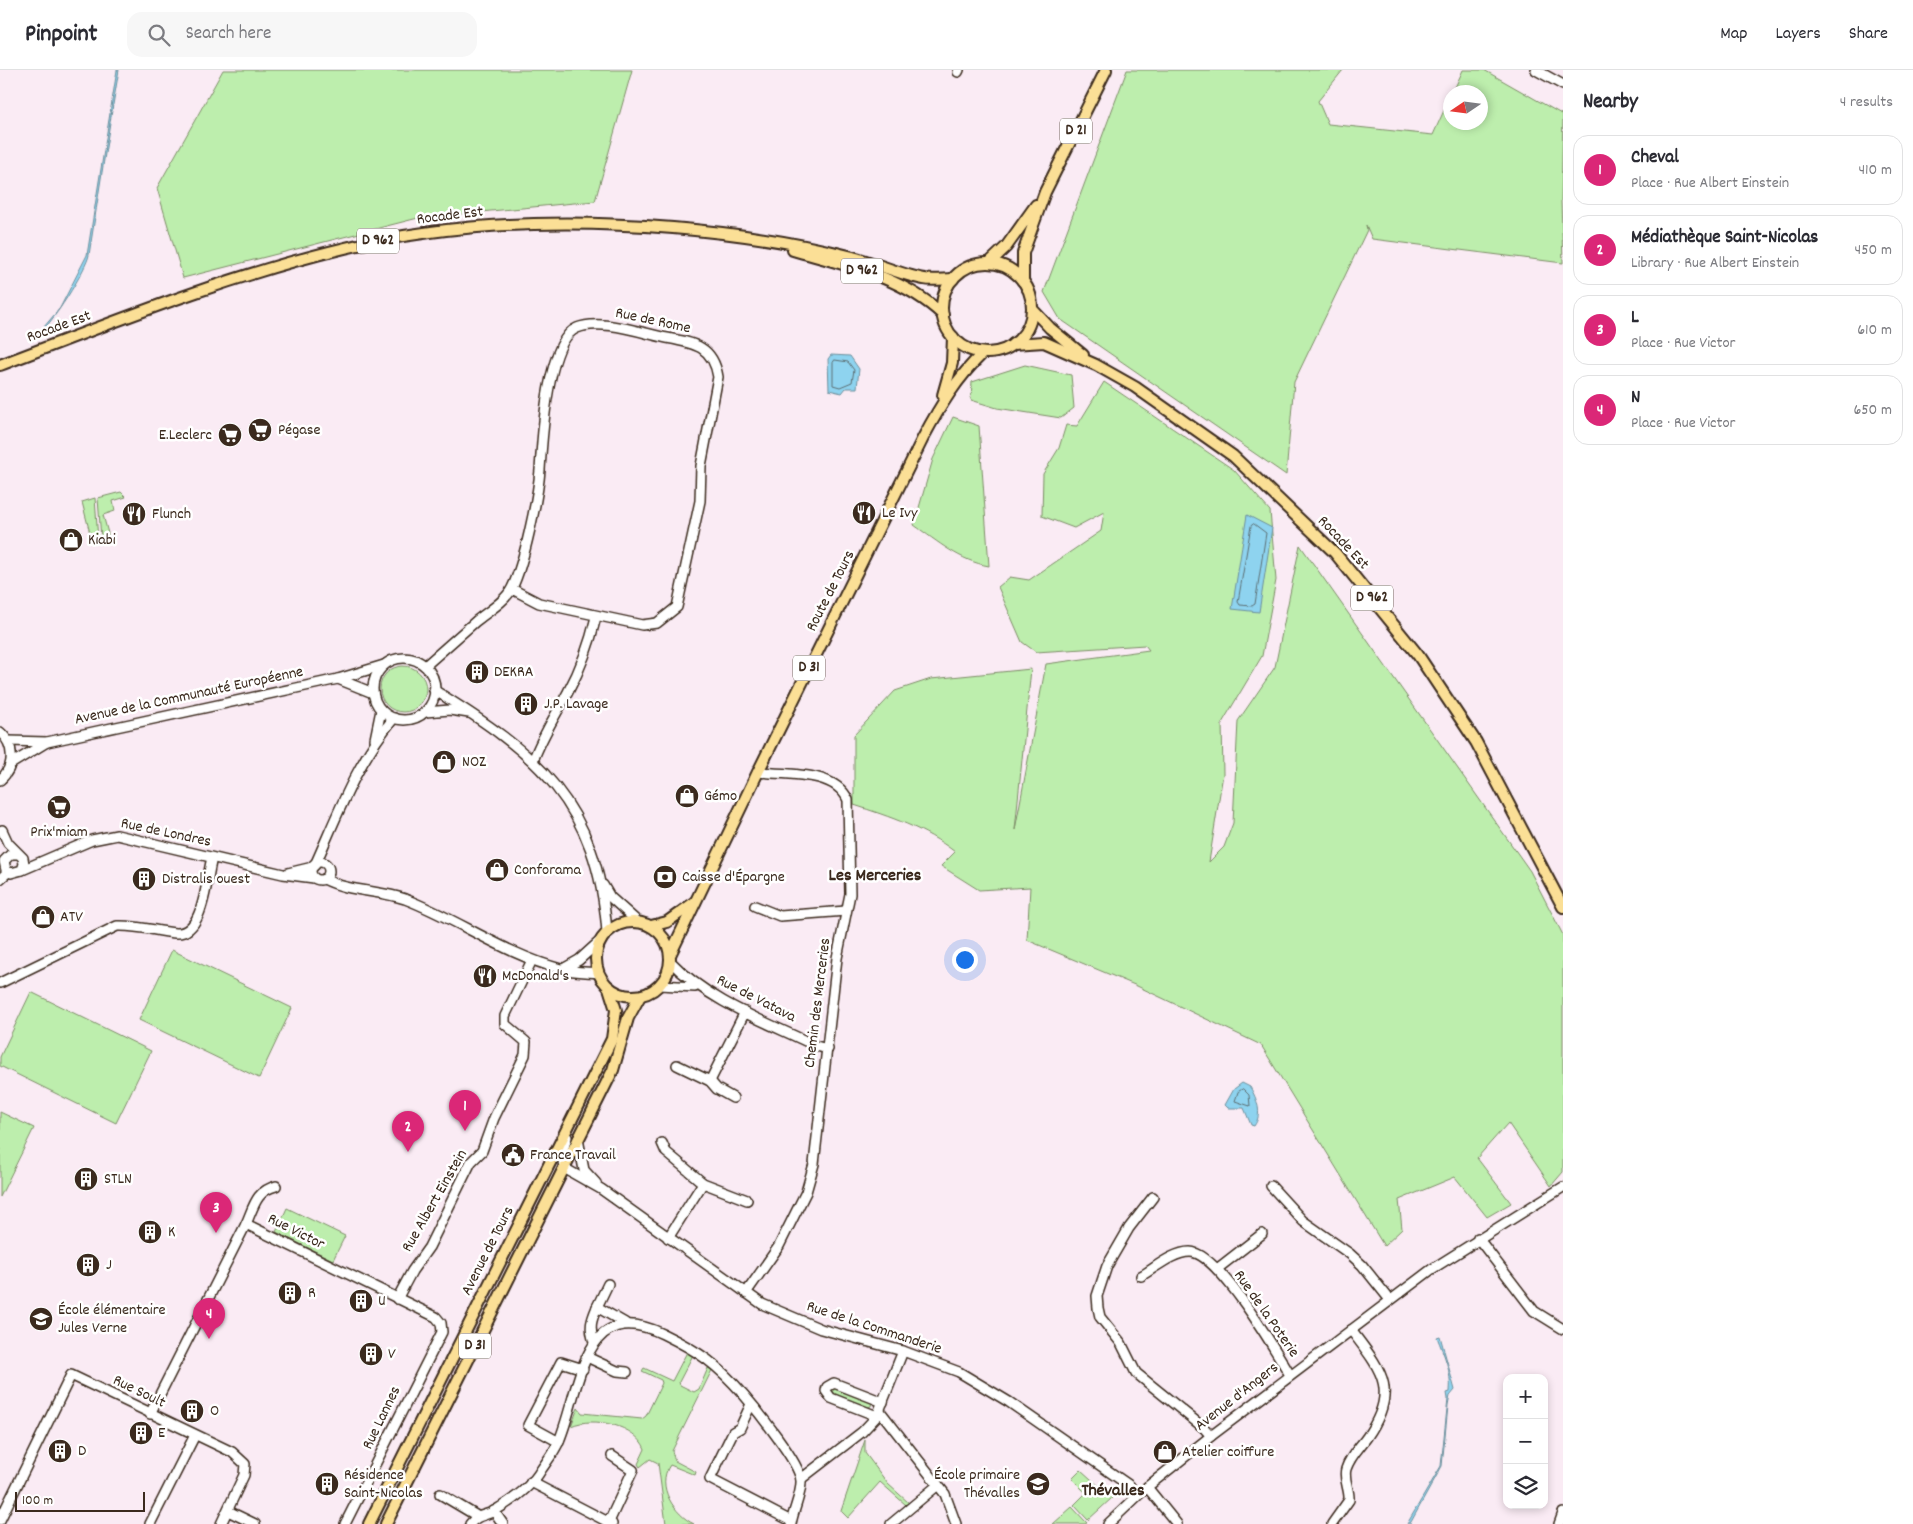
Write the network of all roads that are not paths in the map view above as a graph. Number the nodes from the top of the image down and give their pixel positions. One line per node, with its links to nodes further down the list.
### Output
1 (1106, 70): 4 (main road, D 21)
2 (1536, 70): 3 (street)
3 (1563, 84)
4 (1045, 192): 6 (main road, D 21); 8 (main road, D 21)
5 (774, 242): 7 (main road, Rocade Est / D 962); 10 (main road, Rocade Est / D 962); 14 (main road, Rocade Est / D 962)
6 (989, 263): 7 (main road); 8 (main road)
7 (953, 279): 10 (main road)
8 (1023, 281): 9 (main road)
9 (1032, 309): 12 (main road); 15 (main road, Rocade Est / D 962)
10 (943, 315): 11 (main road)
11 (953, 337): 13 (main road); 16 (main road, Route de Tours / D 31)
12 (1014, 344): 13 (main road); 15 (main road, Rocade Est / D 962)
13 (983, 353): 16 (main road, Route de Tours / D 31)
14 (0, 365)
15 (1096, 365): 52 (main road, Rocade Est / D 962)
16 (941, 404): 34 (main road, Route de Tours / D 31)
17 (512, 589): 18 (street, Rue de Rome); 18 (street, Rue de Rome); 20 (street)
18 (596, 617): 32 (street)
19 (384, 665): 20 (street); 21 (street, Avenue de la Communauté Européenne); 23 (street)
20 (425, 666): 22 (street)
21 (338, 679): 23 (street); 31 (street, Avenue de la Communauté Européenne)
22 (434, 690): 25 (street); 26 (street)
23 (373, 693): 24 (street)
24 (381, 710): 27 (street); 30 (street)
25 (424, 712): 26 (street); 27 (street)
26 (474, 714): 32 (street)
27 (394, 718): 30 (street)
28 (0, 732): 29 (street)
29 (8, 741): 31 (street, Avenue de la Communauté Européenne); 33 (street)
30 (374, 741): 37 (street)
31 (47, 742): 33 (street, Avenue de la Communauté Européenne)
32 (533, 761): 49 (street)
33 (10, 764): 35 (street)
34 (758, 772): 50 (main road, Route de Tours / D 31); 53 (street, Chemin des Merceries)
35 (0, 780)
36 (1, 827): 38 (street); 41 (street)
37 (326, 837): 42 (street); 45 (street)
38 (19, 855): 40 (street); 41 (street); 43 (street)
39 (212, 858): 40 (street, Rue de Londres); 46 (street, Rue de Londres); 62 (street)
40 (46, 860): 43 (street, Rue de Londres)
41 (4, 861): 44 (street)
42 (314, 866): 45 (street, Rue de Londres); 46 (street, Rue de Londres); 47 (street)
43 (22, 870): 44 (street)
44 (8, 872): 48 (street)
45 (326, 872): 47 (street, Rue de Londres); 59 (street)
46 (283, 874): 47 (street, Rue de Londres)
47 (314, 878)
48 (0, 879)
49 (600, 880): 54 (street); 56 (street)
50 (698, 900): 55 (main road, Route de Tours / D 31); 58 (main road, Route de Tours / D 31)
51 (755, 906): 53 (street)
52 (1563, 907)
53 (846, 911): 68 (street, Chemin des Merceries)
54 (638, 922): 55 (main road); 56 (main road)
55 (651, 926): 58 (main road)
56 (607, 932): 57 (main road)
57 (600, 941): 60 (street); 61 (main road)
58 (670, 958): 63 (main road); 64 (street, Rue de Vatava)
59 (532, 960): 60 (street); 91 (street, Rue Albert Einstein)
60 (563, 970): 61 (street)
61 (598, 973): 65 (main road)
62 (0, 983)
63 (660, 985): 64 (street, Rue de Vatava); 66 (main road)
64 (698, 987): 67 (street, Rue de Vatava)
65 (609, 988): 66 (main road); 70 (main road, Avenue de Tours)
66 (640, 996): 73 (main road, Avenue de Tours / D 31)
67 (745, 1012): 68 (street, Rue de Vatava); 71 (street)
68 (828, 1049): 90 (street, Chemin des Merceries)
69 (677, 1065): 71 (street)
70 (594, 1078): 75 (street); 128 (main road, Avenue de Tours)
71 (710, 1081): 72 (street)
72 (733, 1098)
73 (578, 1139): 75 (main road, Avenue de Tours / D 31); 80 (street, Rue de la Commanderie)
74 (662, 1143): 76 (street)
75 (564, 1168): 80 (street, Rue de la Commanderie); 129 (main road, Avenue de Tours / D 31)
76 (703, 1183): 82 (street); 85 (street)
77 (276, 1186): 83 (street)
78 (1271, 1186): 92 (street)
79 (1563, 1187): 86 (street, Avenue d'Angers)
80 (601, 1189): 85 (street, Rue de la Commanderie)
81 (1154, 1197): 108 (street)
82 (747, 1200)
83 (246, 1224): 91 (street, Rue Victor); 106 (street, Rue Victor)
84 (1262, 1234): 87 (street, Rue de la Poterie)
85 (668, 1238): 90 (street, Rue de la Commanderie)
86 (1478, 1238): 92 (street, Avenue d'Angers); 96 (street)
87 (1217, 1269): 88 (street, Rue de la Poterie); 103 (street, Rue de la Poterie)
88 (1142, 1276)
89 (608, 1284): 93 (street)
90 (746, 1293): 99 (street, Rue de la Commanderie)
91 (397, 1299): 94 (street, Rue Victor)
92 (1390, 1300): 97 (street, Avenue d'Angers)
93 (597, 1307): 95 (street); 98 (street)
94 (441, 1323): 127 (street, Rue Lannes)
95 (625, 1324): 98 (street); 104 (street)
96 (1563, 1328)
97 (1351, 1330): 103 (street, Avenue d'Angers); 136 (street)
98 (594, 1342): 100 (street)
99 (903, 1352): 105 (street); 116 (street, Rue de la Commanderie)
100 (587, 1357): 101 (street); 102 (street)
101 (583, 1369): 109 (street); 109 (street)
102 (627, 1372)
103 (1290, 1375): 108 (street, Avenue d'Angers)
104 (751, 1404): 111 (street); 123 (street)
105 (880, 1410): 105 (street); 111 (street); 113 (street)
106 (150, 1414): 107 (street, Rue Soult); 121 (street, Rue Soult)
107 (195, 1435): 117 (street, Rue Soult); 124 (street)
108 (1211, 1436): 114 (street, Avenue d'Angers)
109 (558, 1442): 112 (street)
110 (612, 1456): 122 (street)
111 (800, 1479): 123 (street)
112 (531, 1482): 118 (street); 122 (street)
113 (938, 1485): 132 (street); 133 (street)
114 (1147, 1487): 116 (street, Avenue d'Angers); 135 (street)
115 (440, 1494): 120 (street)
116 (1136, 1497): 134 (street, Avenue d'Angers)
117 (228, 1511): 125 (street); 126 (street)
118 (494, 1511): 120 (street); 131 (street)
119 (1563, 1513): 137 (street)
120 (477, 1516): 130 (street)
121 (0, 1520)
122 (609, 1523)
123 (791, 1523)
124 (150, 1524)
125 (221, 1524)
126 (256, 1524)
127 (345, 1524)
128 (369, 1524)
129 (386, 1524)
130 (470, 1524)
131 (503, 1524)
132 (891, 1524)
133 (956, 1524)
134 (1108, 1524)
135 (1177, 1524)
136 (1332, 1524)
137 (1559, 1524)

